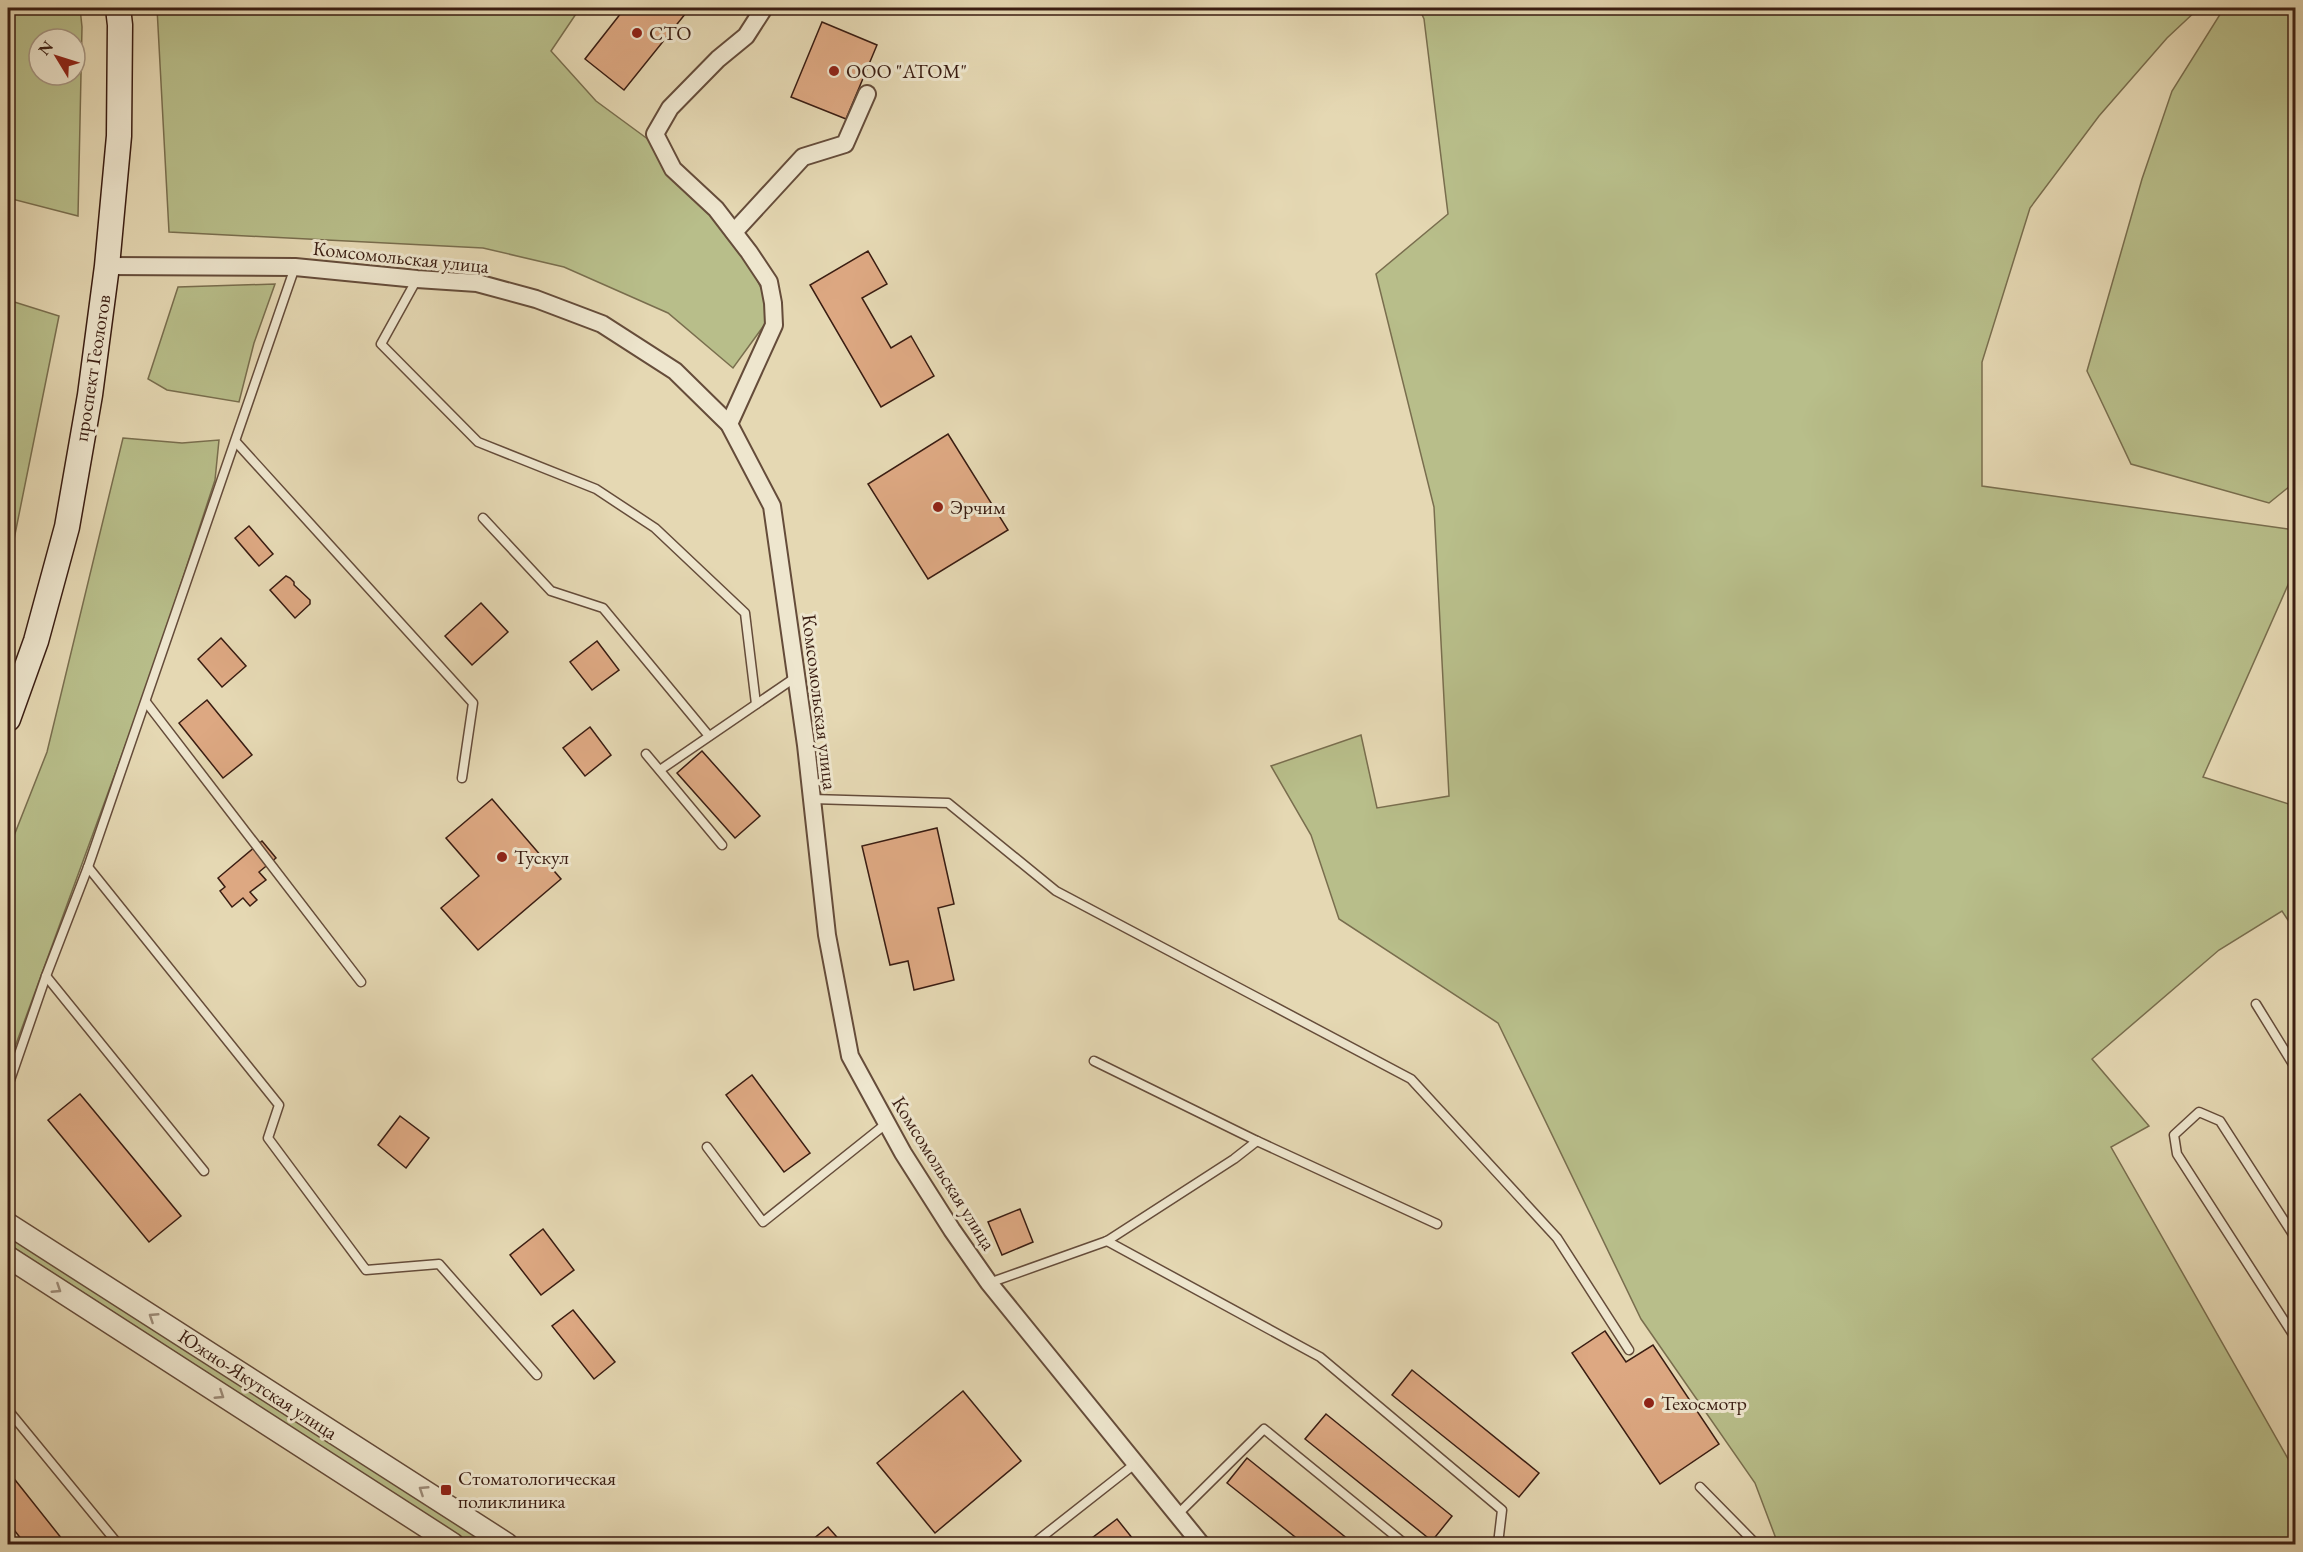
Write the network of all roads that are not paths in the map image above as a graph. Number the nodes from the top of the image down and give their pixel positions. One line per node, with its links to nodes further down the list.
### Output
1 (118, 8): 5 (main road, проспект Геологов)
2 (764, 8): 4 (street)
3 (867, 94): 4 (street)
4 (734, 232): 8 (street)
5 (107, 266): 6 (street, Комсомольская улица); 14 (main road, проспект Геологов)
6 (295, 267): 7 (street, Комсомольская улица); 9 (lane)
7 (417, 279): 8 (street, Комсомольская улица); 13 (lane)
8 (729, 424): 11 (street, Комсомольская улица)
9 (236, 442): 12 (lane); 18 (lane)
10 (483, 518): 15 (lane)
11 (796, 676): 13 (lane); 19 (street, Комсомольская улица)
12 (146, 702): 21 (lane); 23 (lane)
13 (756, 704): 15 (lane)
14 (8, 719)
15 (709, 736): 17 (lane)
16 (646, 754): 17 (lane)
17 (660, 770): 20 (lane)
18 (462, 778)
19 (812, 799): 28 (street, Комсомольская улица); 39 (lane)
20 (722, 845)
21 (88, 867): 22 (lane); 40 (lane)
22 (46, 976): 27 (lane); 31 (lane)
23 (361, 982)
24 (2256, 1004): 26 (lane)
25 (1094, 1061): 29 (lane)
26 (2295, 1070)
27 (8, 1086)
28 (887, 1123): 30 (lane); 37 (street, Комсомольская улица)
29 (1257, 1141): 33 (lane); 35 (lane)
30 (707, 1147)
31 (204, 1171)
32 (8, 1224): 48 (street, Южно-Якутская улица, one-way to 32)
33 (1437, 1224)
34 (2295, 1239): 38 (lane)
35 (1107, 1240): 37 (lane); 51 (lane)
36 (8, 1257): 47 (street, Южно-Якутская улица, one-way to 47)
37 (989, 1283): 42 (street, Комсомольская улица)
38 (2295, 1339)
39 (1629, 1350)
40 (537, 1375)
41 (8, 1410): 46 (lane)
42 (1136, 1463): 44 (street, Комсомольская улица); 45 (lane)
43 (1700, 1487): 52 (lane)
44 (1176, 1515): 49 (street, Комсомольская улица); 50 (lane)
45 (1034, 1544)
46 (118, 1545)
47 (453, 1545)
48 (507, 1545)
49 (1201, 1545)
50 (1405, 1545)
51 (1498, 1545)
52 (1756, 1545)

